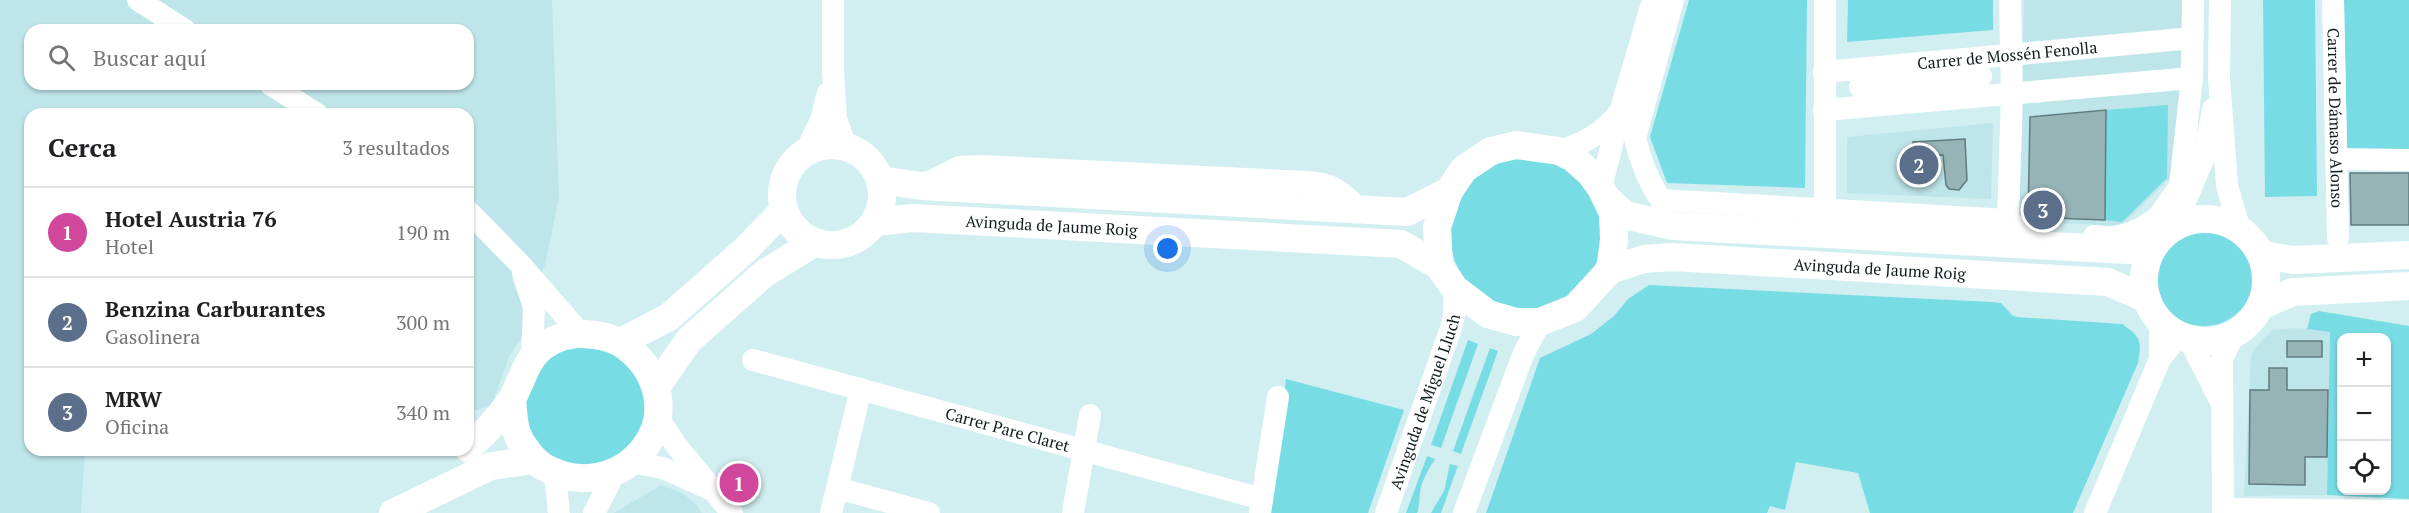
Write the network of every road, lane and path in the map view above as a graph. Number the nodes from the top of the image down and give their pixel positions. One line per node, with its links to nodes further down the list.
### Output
1 (138, 0): 10 (street)
2 (833, 0): 13 (street)
3 (1653, 0): 23 (street)
4 (1672, 0): 33 (street, Avinguda de Jaume Roig)
5 (1825, 0): 14 (street)
6 (2010, 0): 12 (street)
7 (2193, 0): 11 (street)
8 (2220, 0): 16 (street)
9 (2333, 0): 28 (street, Carrer de Dámaso Alonso)
10 (176, 24)
11 (2193, 38): 12 (street, Carrer de Mossén Fenolla); 18 (street)
12 (2011, 54): 14 (street, Carrer de Mossén Fenolla); 20 (street)
13 (833, 71): 24 (street); 26 (street)
14 (1824, 72): 22 (street)
15 (1981, 76): 17 (street)
16 (2219, 78): 25 (street); 38 (street)
17 (1860, 87)
18 (2191, 87): 20 (street); 25 (street); 39 (street, Avinguda de Jaume Roig)
19 (279, 90): 21 (street)
20 (2012, 95): 22 (street); 39 (street)
21 (307, 108)
22 (1824, 110): 33 (street)
23 (1620, 112): 27 (street); 32 (street)
24 (846, 147): 26 (main road); 30 (main road)
25 (2206, 148): 37 (street)
26 (806, 151): 34 (main road)
27 (1559, 152): 31 (main road); 32 (main road)
28 (2336, 159): 29 (street); 40 (street, Carrer de Dámaso Alonso)
29 (2409, 160)
30 (880, 180): 31 (main road, Avinguda de Jaume Roig); 36 (main road)
31 (1449, 191): 47 (main road)
32 (1604, 193): 39 (main road, Avinguda de Jaume Roig); 46 (main road)
33 (1825, 210): 39 (street, Avinguda de Jaume Roig)
34 (783, 211): 41 (main road); 56 (main road)
35 (474, 217): 45 (street)
36 (875, 222): 41 (main road); 47 (main road, Avinguda de Jaume Roig)
37 (2175, 226): 38 (main road); 42 (main road)
38 (2240, 230): 43 (main road)
39 (2023, 232): 42 (main road, Avinguda de Jaume Roig)
40 (2338, 238)
41 (814, 243): 59 (main road)
42 (2153, 248): 53 (main road)
43 (2262, 255): 44 (main road); 51 (main road)
44 (2409, 255)
45 (520, 264): 54 (street); 57 (street)
46 (1610, 270): 52 (main road); 53 (main road, Avinguda de Jaume Roig)
47 (1447, 277): 52 (main road); 84 (street, Avinguda de Miguel Lluch)
48 (2409, 286): 49 (main road)
49 (2361, 289): 50 (street); 51 (main road)
50 (2409, 299)
51 (2260, 306): 55 (main road)
52 (1540, 322): 85 (street)
53 (2169, 324): 55 (main road); 63 (street); 86 (street)
54 (580, 333): 56 (main road); 57 (main road)
55 (2234, 334): 63 (street)
56 (621, 342): 59 (main road)
57 (532, 355): 62 (main road)
58 (753, 360): 60 (street, Carrer Pare Claret)
59 (657, 386): 65 (main road)
60 (861, 389): 67 (street, Carrer Pare Claret); 71 (street)
61 (1278, 397): 73 (street)
62 (512, 398): 66 (main road); 69 (main road)
63 (2224, 407): 75 (street)
64 (1090, 415): 67 (street)
65 (659, 419): 70 (main road); 72 (street)
66 (474, 443)
67 (1084, 451): 73 (street, Carrer Pare Claret); 83 (street)
68 (459, 456): 74 (main road)
69 (544, 467): 70 (main road); 74 (main road); 79 (street)
70 (624, 470): 72 (street); 80 (street)
71 (837, 488): 81 (street); 82 (street)
72 (723, 505)
73 (1261, 506)
74 (397, 510)
75 (2223, 511): 76 (street)
76 (2273, 511): 77 (street)
77 (2351, 511): 78 (street)
78 (2409, 511)
79 (559, 513)
80 (594, 513)
81 (831, 513)
82 (929, 513)
83 (1073, 513)
84 (1386, 513)
85 (1464, 513)
86 (2095, 513)

